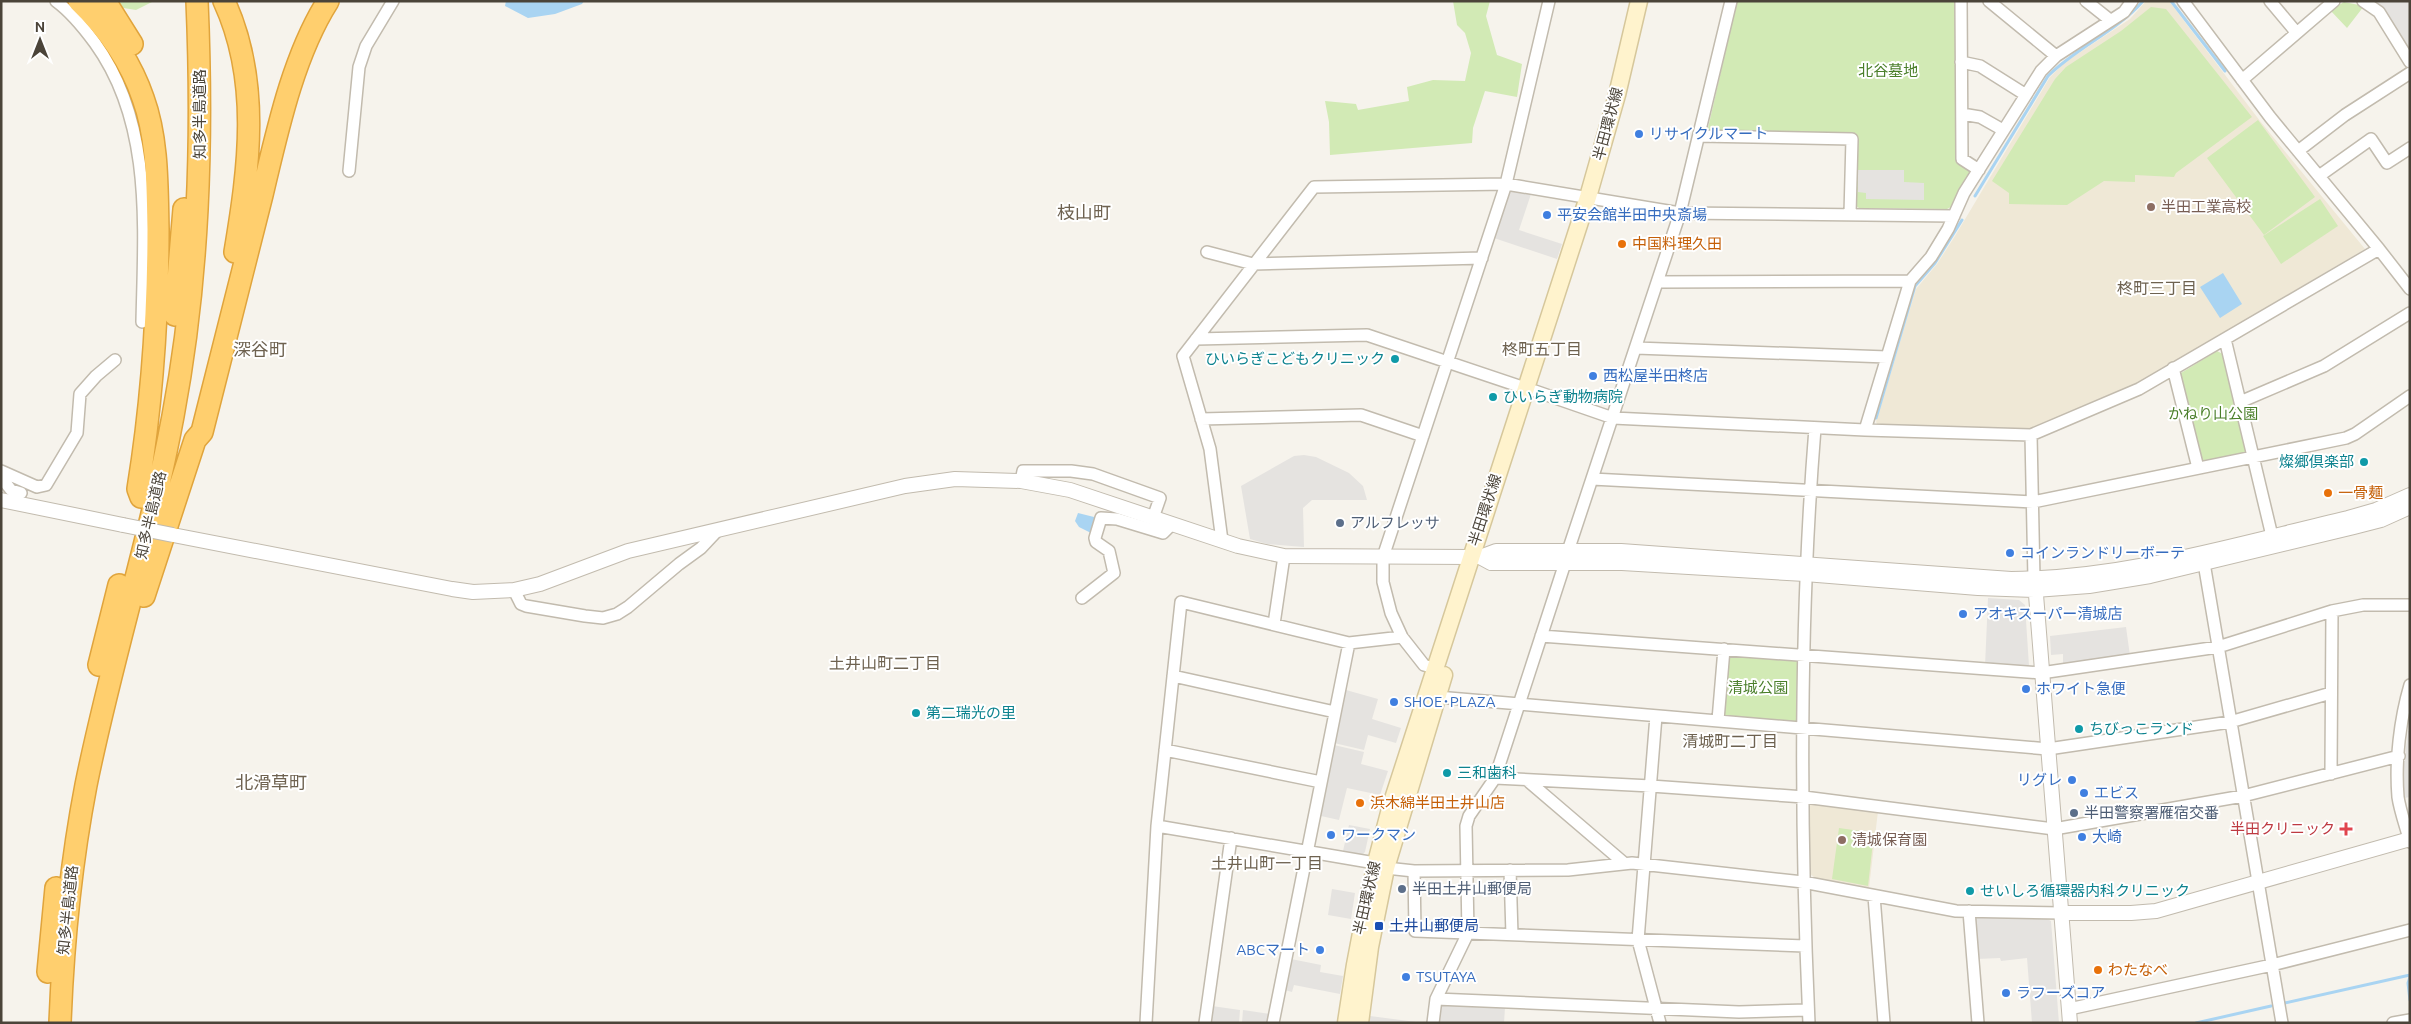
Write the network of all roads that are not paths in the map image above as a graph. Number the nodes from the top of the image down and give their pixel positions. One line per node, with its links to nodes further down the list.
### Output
1 (56, 1): 51 (street)
2 (79, 1): 40 (highway)
3 (105, 1): 40 (highway)
4 (183, 1): 78 (highway, 知多半島道路)
5 (197, 1): 124 (highway, 知多半島道路)
6 (224, 1): 68 (highway)
7 (328, 1): 68 (highway)
8 (393, 1): 35 (street)
9 (1550, 1): 37 (street)
10 (1639, 1): 38 (main road, 半田環状線)
11 (1650, 1): 38 (main road, 半田環状線)
12 (1730, 1): 31 (street)
13 (1961, 1): 24 (street)
14 (1989, 1): 23 (street)
15 (2086, 1): 21 (street)
16 (2132, 1): 21 (street)
17 (2183, 1): 27 (street)
18 (2270, 1): 22 (street)
19 (2334, 1): 22 (street)
20 (2363, 1): 25 (street)
21 (2110, 20): 23 (street)
22 (2296, 32): 27 (street)
23 (2056, 56): 28 (street)
24 (1961, 62): 28 (street); 29 (street)
25 (2410, 62)
26 (2410, 73): 33 (street)
27 (2242, 80): 33 (street)
28 (2026, 94): 30 (street)
29 (1962, 114): 30 (street); 34 (street)
30 (2003, 130): 34 (street)
31 (1699, 136): 39 (street); 41 (street)
32 (2410, 148): 36 (street)
33 (2298, 151): 36 (street)
34 (1979, 170): 42 (street)
35 (349, 171)
36 (2319, 176): 43 (street)
37 (1506, 184): 38 (street); 45 (street); 46 (street)
38 (1593, 198): 39 (street); 59 (main road, 半田環状線)
39 (1680, 213): 41 (street); 47 (street)
40 (157, 214): 78 (highway)
41 (1850, 214): 42 (street)
42 (1954, 216): 48 (street)
43 (2379, 249): 49 (street); 53 (street)
44 (1207, 252): 46 (street)
45 (1482, 258): 46 (street); 57 (street)
46 (1253, 264): 52 (street)
47 (1658, 282): 48 (street); 54 (street)
48 (1910, 282): 55 (street)
49 (2410, 290)
50 (2410, 313): 61 (street)
51 (142, 322)
52 (1196, 339): 57 (street); 63 (street)
53 (2225, 339): 58 (street); 61 (street)
54 (1636, 348): 55 (street); 62 (street)
55 (1887, 357): 65 (street)
56 (115, 360): 71 (street)
57 (1448, 362): 59 (street); 67 (street)
58 (2174, 368): 66 (street); 70 (street)
59 (1530, 390): 62 (street); 89 (main road, 半田環状線)
60 (2410, 396): 69 (street)
61 (2240, 402): 69 (street)
62 (1613, 418): 64 (street); 73 (street)
63 (1201, 419): 67 (street); 86 (street)
64 (1815, 428): 65 (street); 75 (street)
65 (1865, 430): 66 (street)
66 (2031, 435): 80 (street)
67 (1423, 436): 88 (street)
68 (195, 440): 124 (highway)
69 (2254, 457): 70 (street); 85 (street)
70 (2198, 468): 80 (street)
71 (1, 472)
72 (1, 478): 76 (street)
73 (1592, 479): 75 (street); 90 (street)
74 (1022, 481): 82 (street); 82 (street); 84 (street)
75 (1810, 491): 80 (street); 92 (street)
76 (21, 493)
77 (2410, 494): 85 (street)
78 (141, 496): 156 (highway, 知多半島道路)
79 (1, 500): 94 (street, bridge)
80 (2033, 502): 93 (street)
81 (2410, 507): 91 (street)
82 (1153, 518): 83 (street)
83 (1172, 524): 86 (street); 95 (street)
84 (716, 531): 94 (street); 94 (street)
85 (2272, 536): 93 (street)
86 (1222, 541): 87 (street)
87 (1284, 556): 88 (street); 98 (street)
88 (1382, 557): 89 (street); 100 (street)
89 (1475, 557): 90 (street); 105 (main road, 半田環状線); 110 (main road, 半田環状線)
90 (1567, 557): 92 (street); 99 (street)
91 (2204, 563): 93 (street); 102 (street)
92 (1805, 568): 93 (street); 104 (street)
93 (2035, 584): 106 (street)
94 (514, 590)
95 (1082, 598)
96 (2410, 605): 97 (street)
97 (2332, 611): 102 (street); 109 (street)
98 (1274, 624): 101 (street); 107 (street)
99 (1541, 636): 103 (street); 111 (street)
100 (1402, 637): 101 (street); 105 (street)
101 (1349, 642): 112 (street)
102 (2218, 647): 106 (street); 115 (street)
103 (1724, 650): 104 (street); 114 (street)
104 (1804, 655): 106 (street); 116 (street)
105 (1434, 668): 135 (main road, 半田環状線)
106 (2042, 673): 117 (street)
107 (1173, 676): 112 (street); 118 (street)
108 (2410, 685): 119 (street)
109 (2331, 693): 115 (street); 120 (street)
110 (1437, 698): 111 (street); 135 (main road, 半田環状線)
111 (1519, 704): 113 (street); 121 (street)
112 (1335, 712): 123 (street)
113 (1656, 716): 114 (street); 125 (street)
114 (1718, 720): 116 (street)
115 (2230, 722): 117 (street); 126 (street)
116 (1804, 729): 117 (street); 127 (street)
117 (2048, 749): 129 (street)
118 (1164, 750): 123 (street); 128 (street)
119 (2399, 756): 120 (street); 131 (street)
120 (2331, 774): 126 (street)
121 (1495, 778): 122 (street); 138 (street)
122 (1527, 780): 125 (street); 133 (street)
123 (1322, 782): 132 (street)
124 (86, 785): 157 (highway, 知多半島道路)
125 (1651, 786): 127 (street); 134 (street)
126 (2243, 796): 129 (street); 140 (street)
127 (1804, 797): 129 (street); 139 (street)
128 (1157, 826): 130 (street); 158 (street)
129 (2054, 829): 143 (street)
130 (1231, 838): 132 (street); 159 (street)
131 (2410, 840): 140 (street)
132 (1308, 852): 135 (street); 160 (street)
133 (1624, 863): 134 (street); 136 (street)
134 (1644, 865): 139 (street); 147 (street)
135 (1381, 866): 137 (street); 161 (main road, 半田環状線); 162 (main road, 半田環状線)
136 (1510, 870): 138 (street); 146 (street)
137 (1414, 871): 138 (street); 145 (street)
138 (1468, 871): 145 (street)
139 (1803, 882): 141 (street); 148 (street)
140 (2258, 883): 143 (street); 149 (street)
141 (1874, 896): 142 (street); 166 (street)
142 (1969, 911): 143 (street); 167 (street)
143 (2062, 913): 153 (street)
144 (2410, 930): 149 (street)
145 (1468, 933): 146 (street); 150 (street)
146 (1512, 935): 147 (street)
147 (1638, 940): 148 (street); 151 (street)
148 (1805, 946): 152 (street)
149 (2272, 965): 153 (street); 168 (street)
150 (1436, 999): 151 (street); 163 (street)
151 (1656, 1008): 154 (street); 164 (street)
152 (1808, 1010): 154 (street); 165 (street)
153 (2070, 1016)
154 (1739, 1017)
155 (2410, 1020): 169 (street)
156 (46, 1023)
157 (60, 1023)
158 (1146, 1023)
159 (1205, 1023)
160 (1273, 1023)
161 (1346, 1023)
162 (1360, 1023)
163 (1433, 1023)
164 (1660, 1023)
165 (1808, 1023)
166 (1884, 1023)
167 (1978, 1023)
168 (2282, 1023)
169 (2393, 1023)

